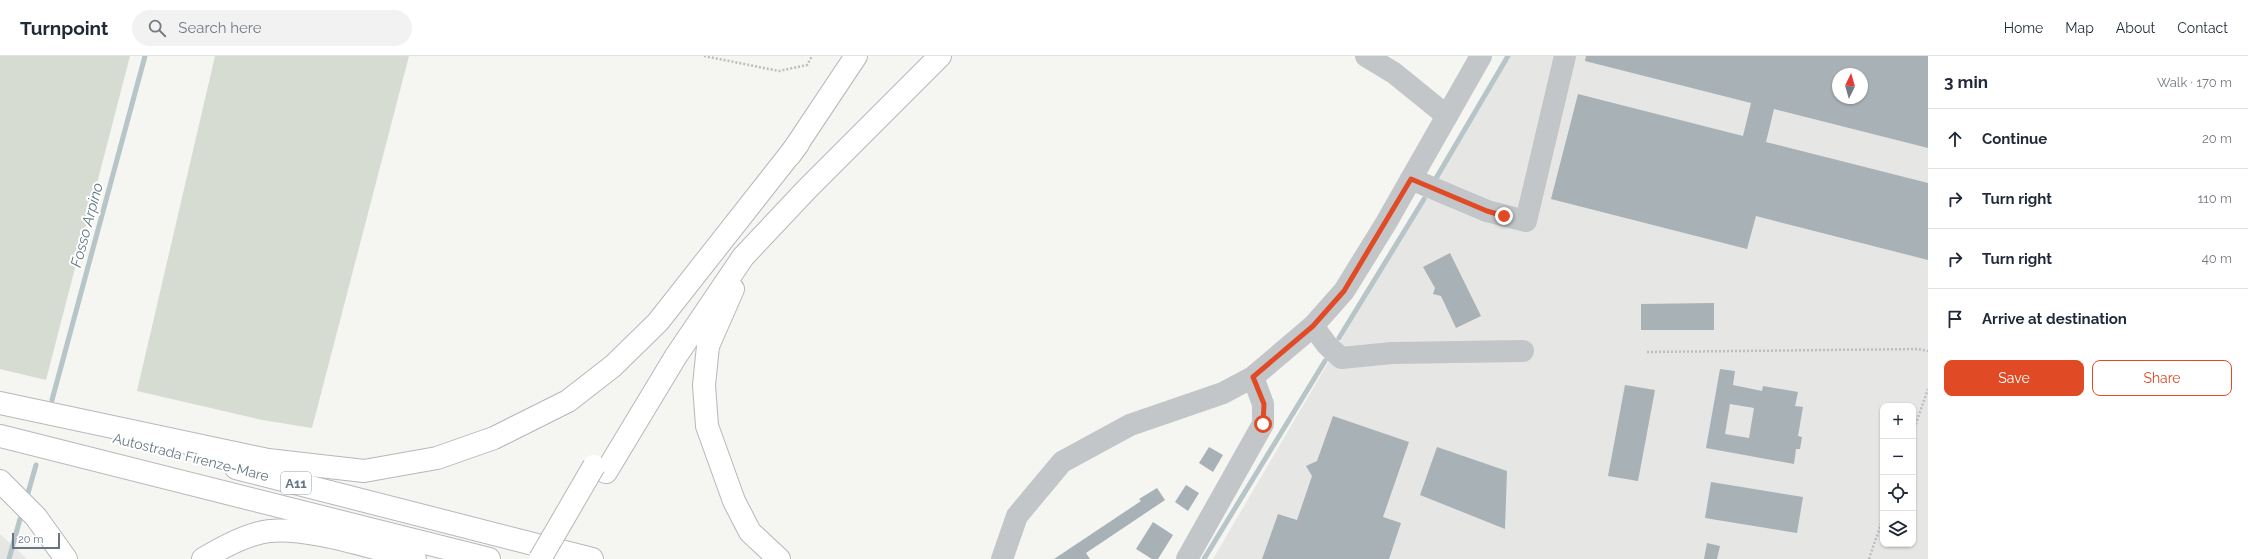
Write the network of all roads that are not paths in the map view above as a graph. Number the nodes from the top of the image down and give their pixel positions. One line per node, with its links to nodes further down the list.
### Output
1 (856, 56): 7 (highway)
2 (940, 56): 9 (highway)
3 (1366, 56): 6 (street)
4 (1481, 56): 6 (street)
5 (1565, 56): 8 (street)
6 (1447, 116): 8 (street)
7 (798, 144): 13 (highway); 16 (highway)
8 (1411, 179): 10 (street)
9 (807, 189): 16 (highway); 25 (highway)
10 (1313, 326): 11 (street); 12 (street)
11 (1523, 351)
12 (1253, 377): 26 (street); 27 (street)
13 (0, 403)
14 (0, 408): 24 (highway, Autostrada Firenze-Mare / A11)
15 (0, 436): 21 (highway, Autostrada Firenze-Mare / A11)
16 (600, 469): 22 (highway, bridge); 23 (highway)
17 (0, 481): 18 (highway)
18 (66, 559)
19 (203, 559): 20 (highway)
20 (415, 559)
21 (489, 559)
22 (540, 559)
23 (556, 559)
24 (592, 559)
25 (779, 559)
26 (1002, 559)
27 (1187, 559)

